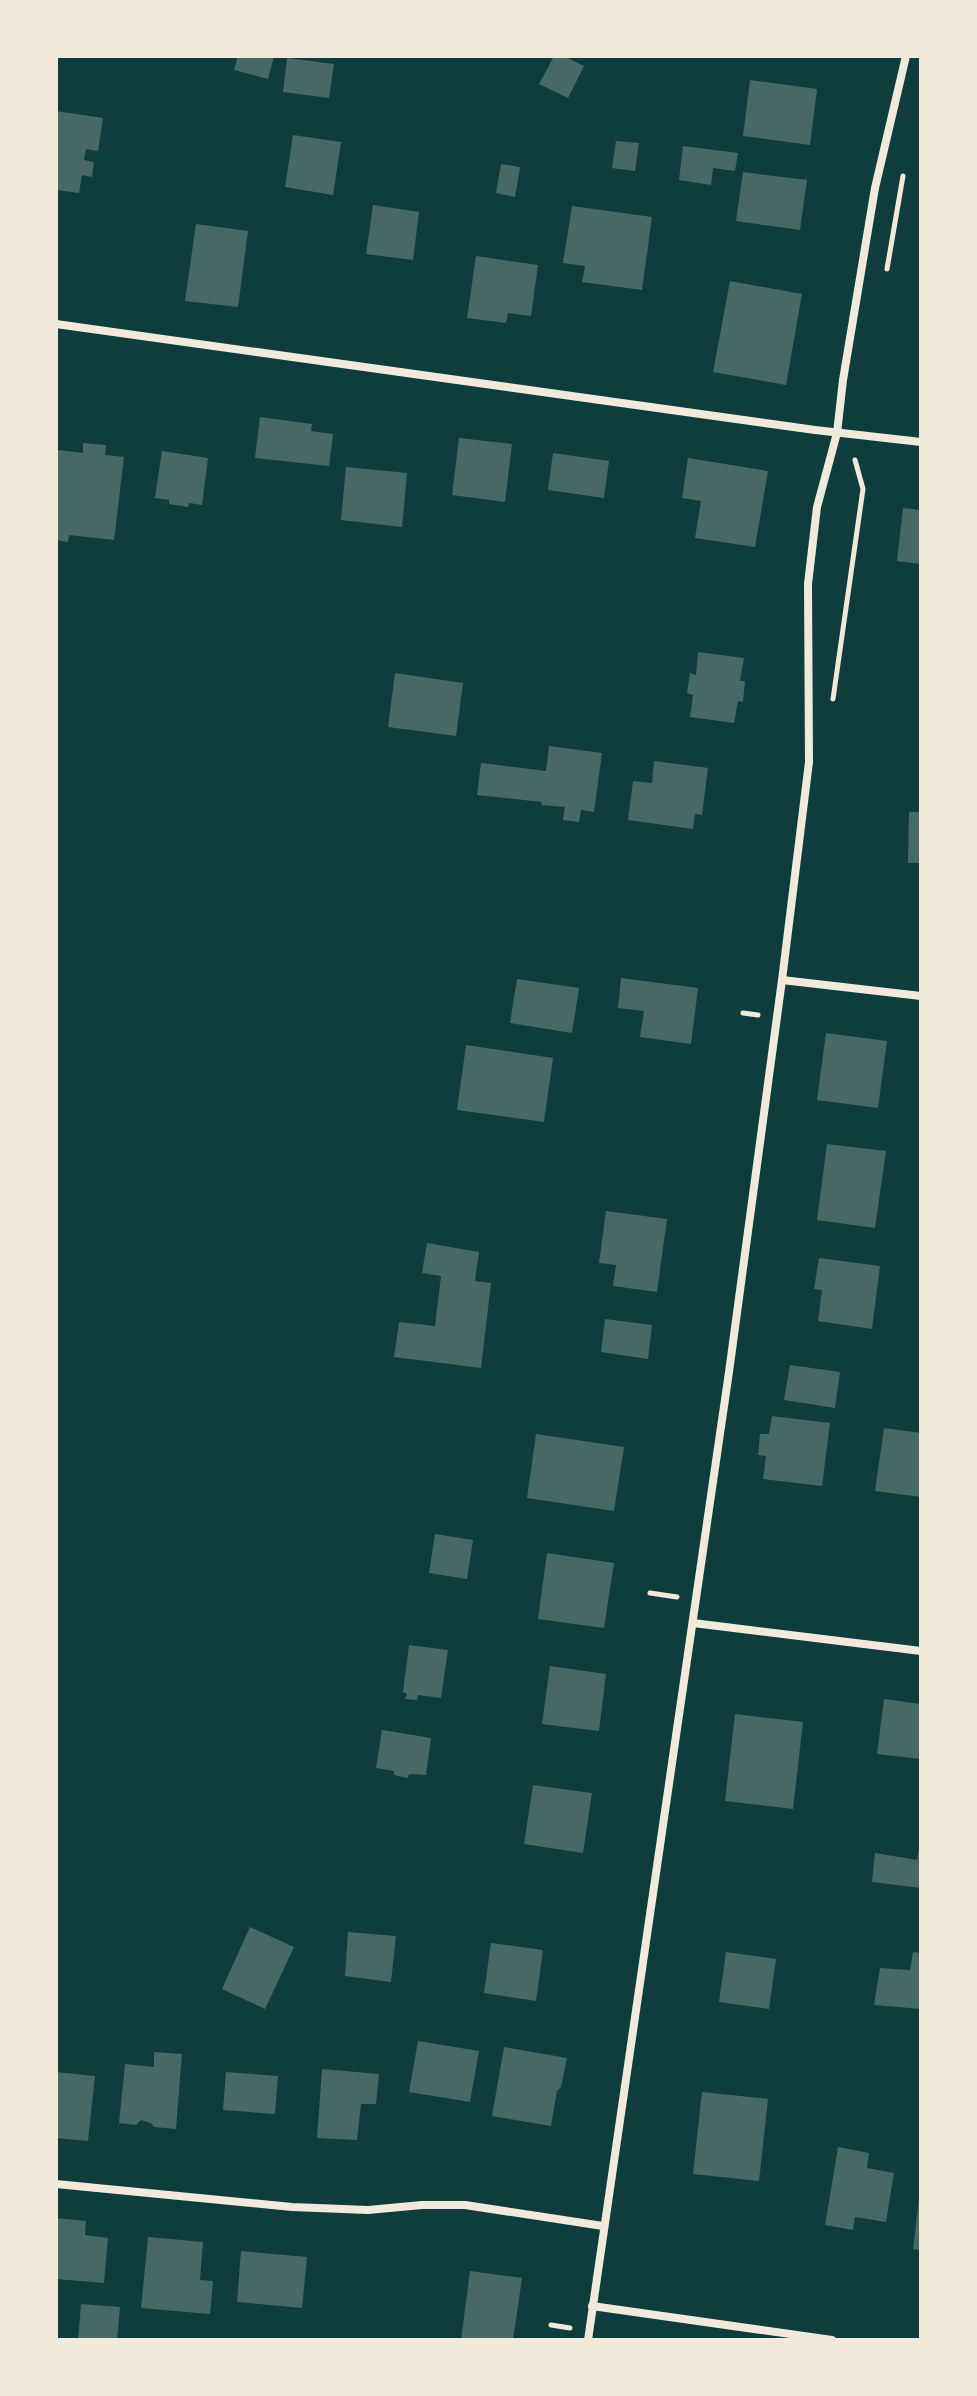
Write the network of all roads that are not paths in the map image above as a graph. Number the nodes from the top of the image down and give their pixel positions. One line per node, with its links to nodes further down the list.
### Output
1 (906, 56): 3 (street)
2 (56, 324): 3 (street)
3 (837, 433): 4 (street); 5 (street)
4 (921, 442)
5 (782, 980): 6 (street); 7 (street)
6 (921, 996)
7 (693, 1623): 8 (street); 10 (street)
8 (921, 1651)
9 (56, 2184): 10 (street)
10 (603, 2226): 11 (street)
11 (592, 2306): 12 (street); 13 (street)
12 (588, 2340)
13 (832, 2340)

